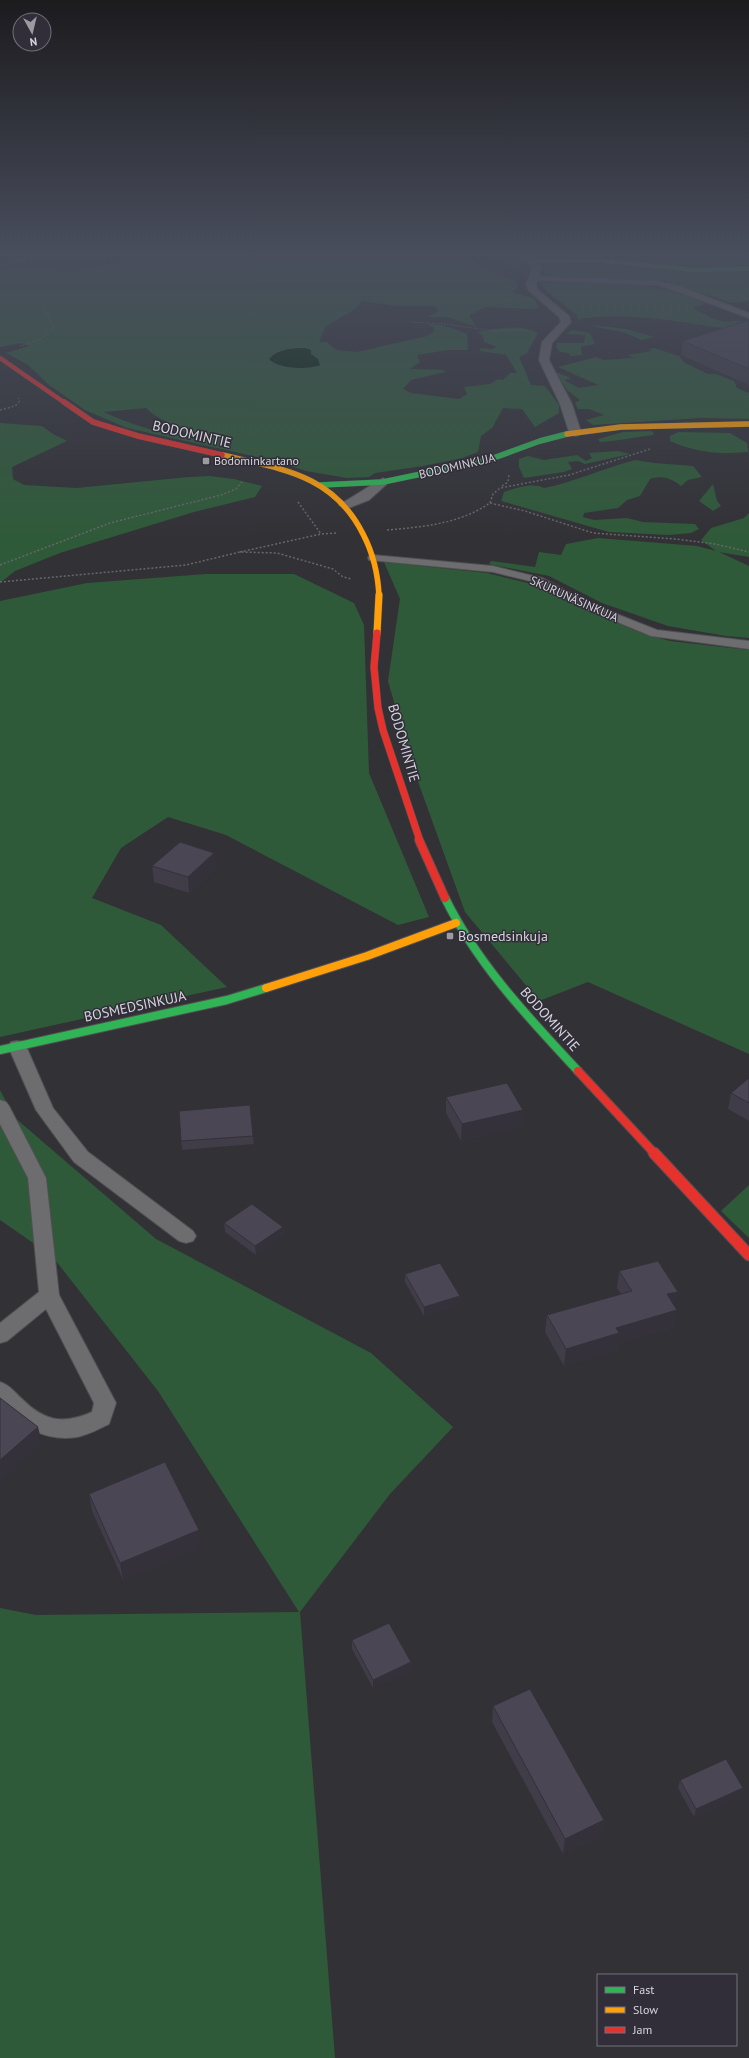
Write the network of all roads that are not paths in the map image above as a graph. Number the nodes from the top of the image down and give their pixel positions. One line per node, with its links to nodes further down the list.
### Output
1 (546, 347): 4 (street)
2 (0, 358): 6 (street, BODOMINTIE)
3 (749, 424): 4 (street, BODOMINKUJA)
4 (575, 432): 5 (street, BODOMINKUJA)
5 (383, 482): 6 (street, BODOMINKUJA); 7 (street, BODOMINKUJA)
6 (321, 485): 7 (street, BODOMINTIE)
7 (346, 505): 8 (street, BODOMINTIE)
8 (373, 558): 9 (lane, SKURUNÄSINKUJA); 10 (street, BODOMINTIE)
9 (749, 645)
10 (456, 923): 11 (street, BOSMEDSINKUJA); 14 (street, BODOMINTIE)
11 (8, 1048): 13 (lane)
12 (0, 1106): 15 (lane)
13 (186, 1236)
14 (749, 1255)
15 (49, 1295): 16 (lane); 17 (lane)
16 (0, 1335)
17 (0, 1391)

